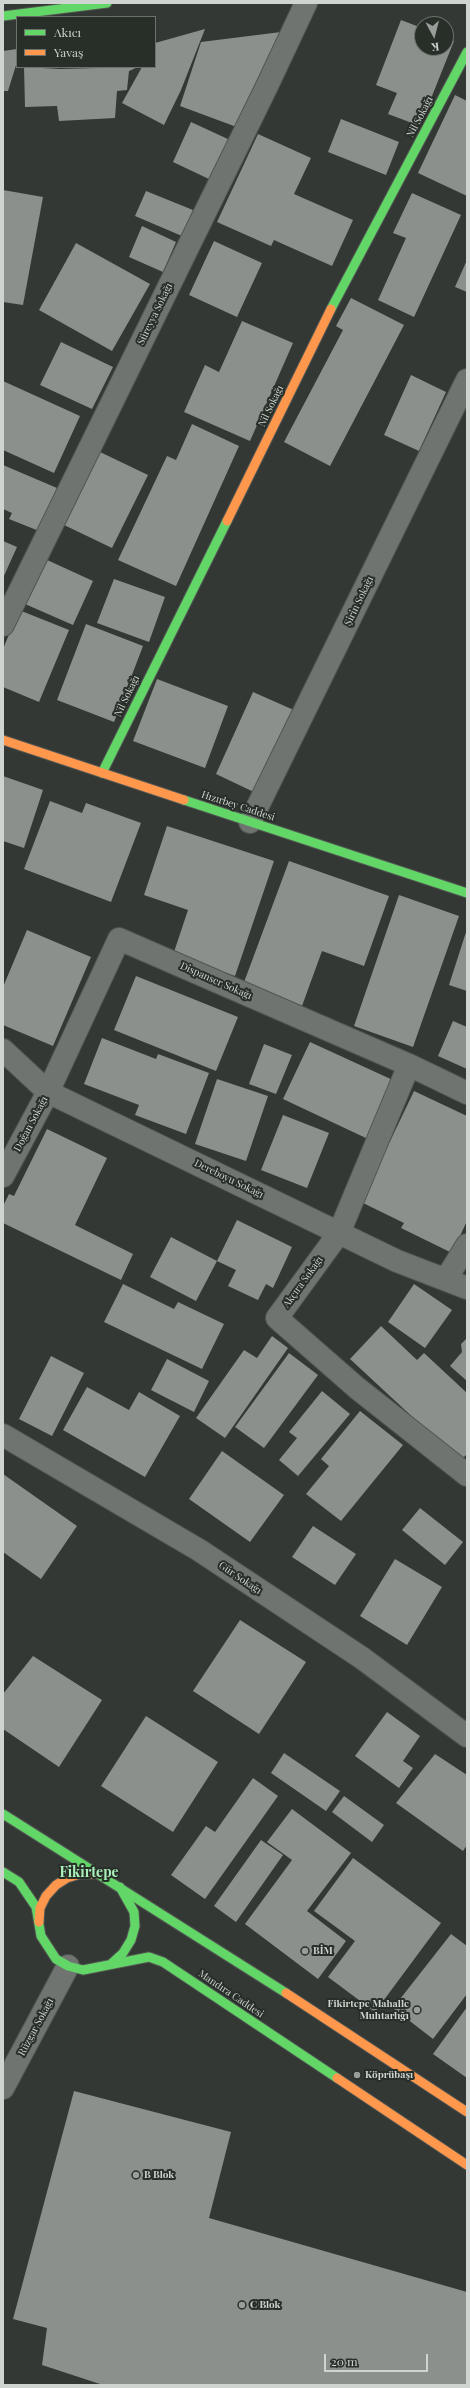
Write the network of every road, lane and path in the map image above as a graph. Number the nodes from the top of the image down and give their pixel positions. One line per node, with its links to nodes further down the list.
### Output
1 (107, 3): 3 (street)
2 (306, 3): 6 (street, Süreyya Sokağı)
3 (3, 16)
4 (467, 52): 8 (street, Nil Sokağı)
5 (467, 380): 9 (street, Şirin Sokağı)
6 (3, 625)
7 (3, 740): 8 (street, Hızırbey Caddesi)
8 (102, 773): 9 (street, Hızırbey Caddesi)
9 (250, 822): 10 (street, Hızırbey Caddesi)
10 (467, 893)
11 (3, 1050): 13 (street, Dereboyu Sokağı)
12 (409, 1065): 13 (street, Dispanser Sokağı); 14 (street, Dispanser Sokağı); 16 (street, Akçıra Sokağı)
13 (48, 1092): 15 (street, Doğan Sokağı); 16 (street, Dereboyu Sokağı)
14 (467, 1093)
15 (3, 1176)
16 (339, 1233): 18 (street, Dereboyu Sokağı); 21 (street, Akçıra Sokağı)
17 (467, 1245): 18 (street)
18 (446, 1279): 19 (street, Dereboyu Sokağı)
19 (467, 1288)
20 (3, 1435): 22 (street, Gür Sokağı)
21 (467, 1475)
22 (467, 1736)
23 (3, 1814): 25 (street)
24 (3, 1872): 27 (street, Mandıra Caddesi)
25 (95, 1874): 26 (street); 27 (street)
26 (119, 1886): 28 (street); 31 (street)
27 (39, 1922): 29 (street, Mandıra Caddesi)
28 (112, 1963): 29 (street, Mandıra Caddesi); 32 (street, Mandıra Caddesi)
29 (68, 1966): 30 (street, Rüzgar Sokağı)
30 (3, 2088)
31 (467, 2112)
32 (467, 2165)

